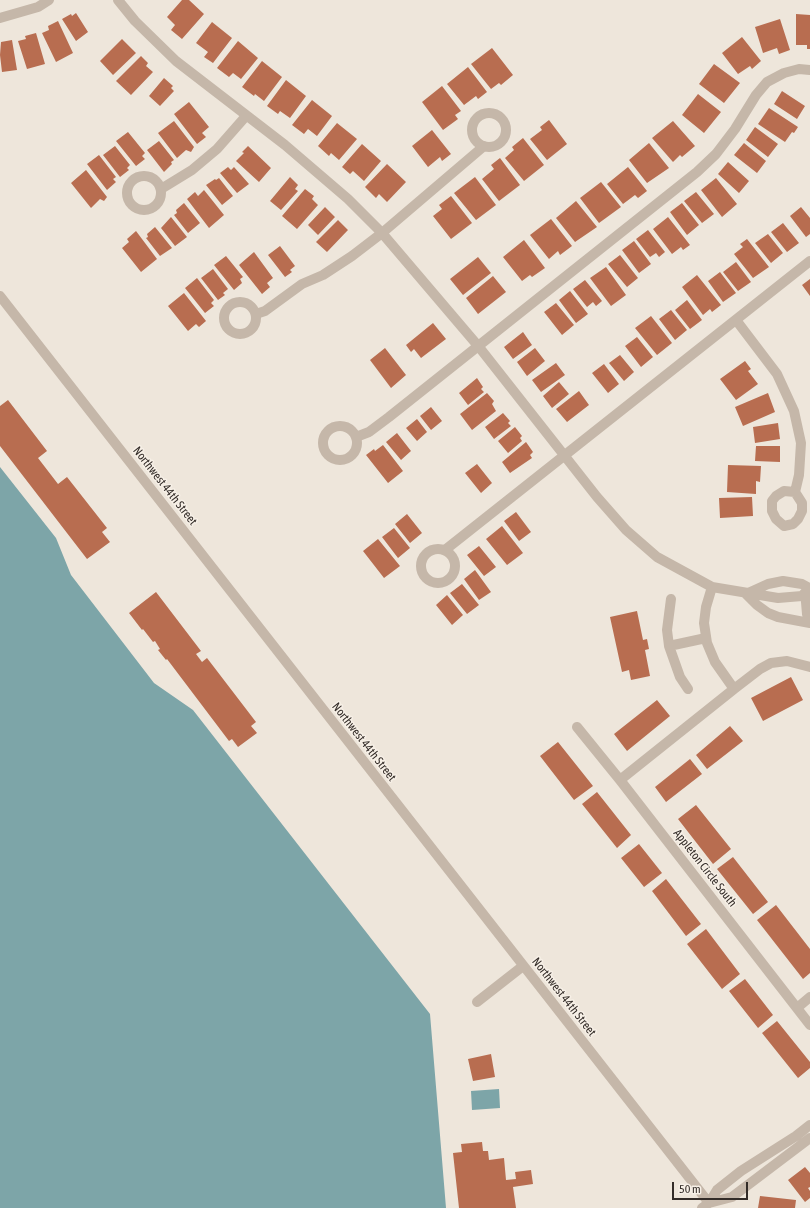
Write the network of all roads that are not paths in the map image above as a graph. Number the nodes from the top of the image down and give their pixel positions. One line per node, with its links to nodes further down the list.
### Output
1 (49, 0): 3 (street)
2 (118, 0): 5 (street)
3 (0, 18)
4 (810, 70): 13 (street)
5 (246, 116): 7 (street); 8 (street)
6 (484, 146): 8 (street)
7 (161, 189)
8 (382, 233): 11 (street); 13 (street)
9 (810, 261): 12 (street)
10 (0, 296): 30 (street, Northwest 44th Street)
11 (256, 314)
12 (736, 320): 15 (street); 16 (street)
13 (479, 347): 14 (street); 15 (street)
14 (356, 437)
15 (564, 456): 17 (street); 18 (street)
16 (795, 492)
17 (445, 550)
18 (712, 587): 20 (street); 23 (street)
19 (810, 588): 20 (street); 20 (street); 22 (street)
20 (746, 594): 22 (street)
21 (671, 599): 24 (street)
22 (810, 623)
23 (706, 638): 24 (street); 27 (street)
24 (669, 646): 26 (street)
25 (810, 667): 27 (street)
26 (688, 689)
27 (734, 689): 29 (street)
28 (577, 727): 29 (street, Appleton Circle South)
29 (620, 780): 33 (street, Appleton Circle South)
30 (523, 966): 32 (street); 37 (street, Northwest 44th Street)
31 (810, 997): 33 (street)
32 (478, 1002)
33 (797, 1008): 34 (street, Appleton Circle South)
34 (810, 1025)
35 (810, 1125): 37 (street)
36 (810, 1138): 37 (street)
37 (706, 1205)

